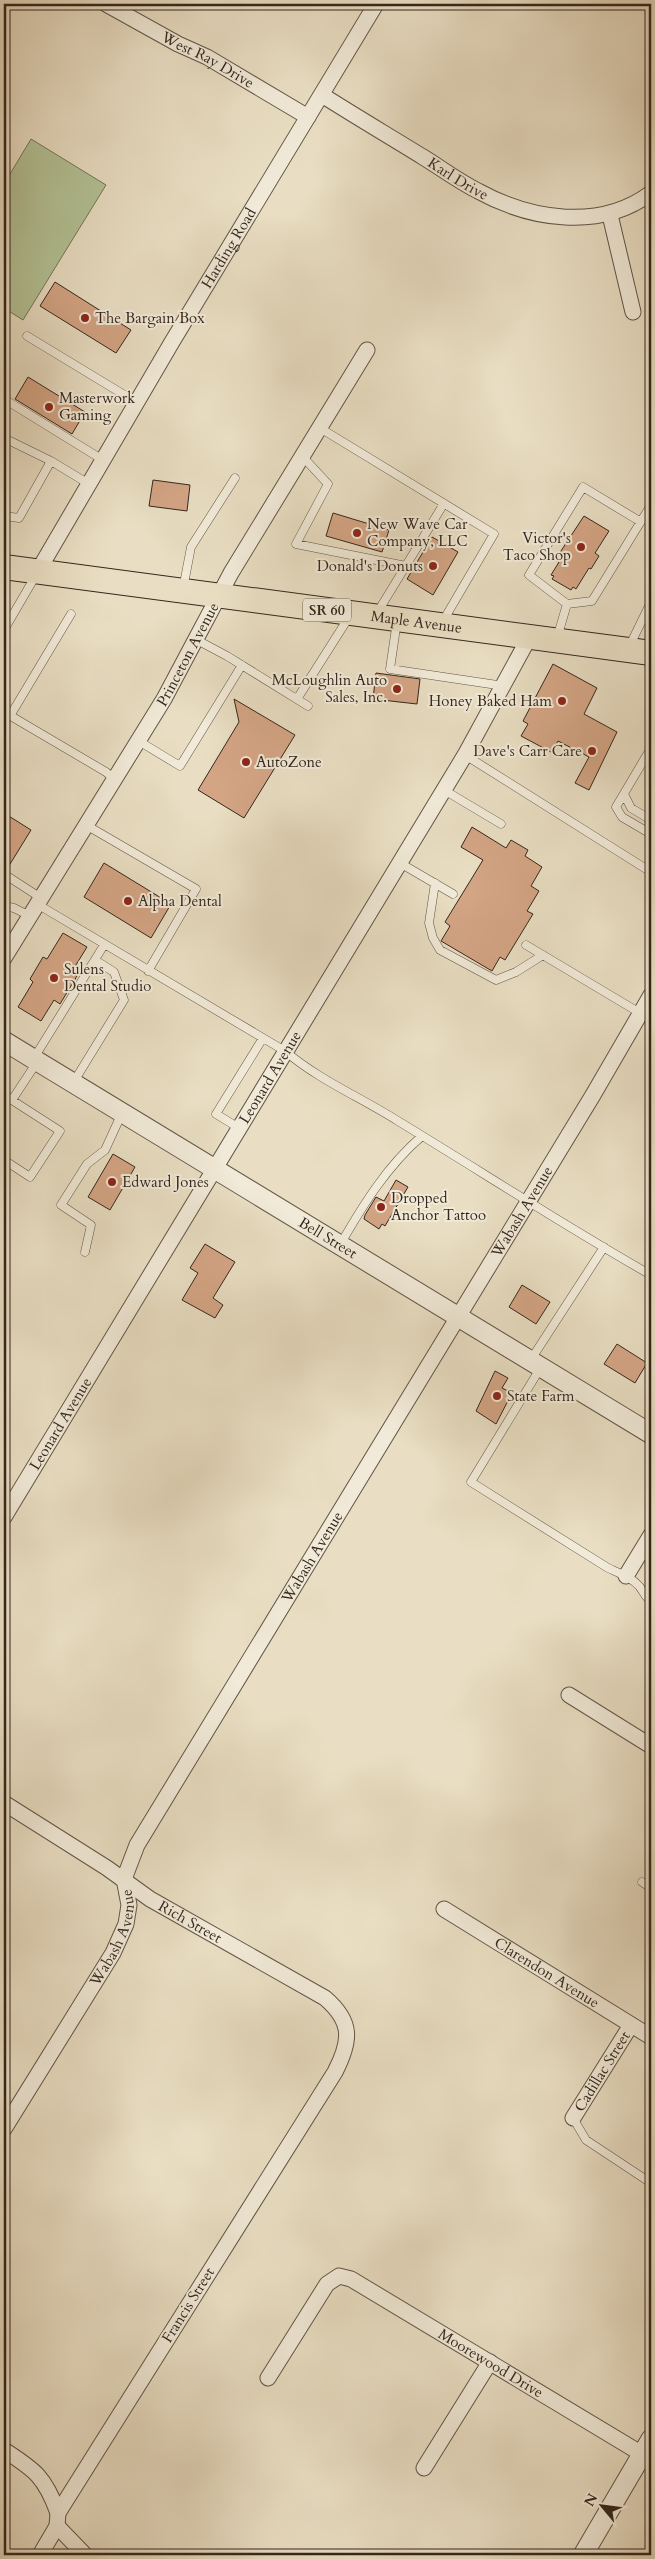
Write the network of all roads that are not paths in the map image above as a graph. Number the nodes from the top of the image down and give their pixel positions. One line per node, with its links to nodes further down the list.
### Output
1 (106, 4): 4 (street, West Ray Drive)
2 (376, 4): 3 (street, Harding Road)
3 (322, 95): 4 (street, Harding Road); 6 (street, Karl Drive)
4 (308, 118): 11 (street, Harding Road)
5 (651, 193): 6 (street, Karl Drive)
6 (610, 215): 7 (street)
7 (633, 312)
8 (27, 336): 11 (lane)
9 (367, 350): 12 (street, Princeton Avenue)
10 (4, 399): 15 (lane)
11 (136, 402): 15 (street, Harding Road)
12 (320, 428): 14 (street, Princeton Avenue); 19 (lane)
13 (4, 438): 16 (lane)
14 (303, 457): 23 (lane); 27 (street, Princeton Avenue)
15 (103, 460): 18 (street, Harding Road)
16 (51, 461): 18 (lane); 21 (lane)
17 (235, 478): 26 (lane)
18 (89, 484): 25 (street, Harding Road)
19 (443, 505): 23 (lane); 34 (lane)
20 (651, 505): 22 (lane)
21 (4, 516)
22 (641, 522): 29 (lane); 29 (lane)
23 (406, 566): 32 (lane)
24 (4, 567): 25 (main road, Maple Avenue / SR 60)
25 (38, 571): 26 (main road, Maple Avenue / SR 60); 35 (lane)
26 (183, 591): 27 (main road, Maple Avenue / SR 60)
27 (219, 596): 30 (main road, Maple Avenue / SR 60); 37 (street, Princeton Avenue)
28 (651, 602): 39 (lane)
29 (567, 604): 38 (lane)
30 (351, 613): 32 (main road, Maple Avenue / SR 60); 43 (lane)
31 (71, 614): 45 (lane)
32 (375, 616): 33 (main road, Maple Avenue / SR 60)
33 (398, 619): 34 (main road, Maple Avenue / SR 60); 42 (lane)
34 (440, 625): 36 (main road, Maple Avenue / SR 60)
35 (4, 628)
36 (530, 636): 38 (main road, Maple Avenue / SR 60); 42 (street, Leonard Avenue)
37 (197, 640): 41 (lane); 46 (street, Princeton Avenue)
38 (556, 640): 39 (main road, Maple Avenue / SR 60)
39 (627, 650): 40 (main road, Maple Avenue / SR 60)
40 (651, 653)
41 (242, 665): 43 (lane); 46 (lane)
42 (504, 686): 48 (street, Leonard Avenue)
43 (297, 699): 44 (lane)
44 (308, 706)
45 (7, 714): 49 (lane)
46 (137, 740): 49 (street, Princeton Avenue)
47 (651, 748): 51 (lane)
48 (465, 755): 50 (street, Leonard Avenue); 57 (lane)
49 (114, 779): 54 (street, Princeton Avenue)
50 (444, 790): 53 (lane); 56 (street, Leonard Avenue)
51 (624, 794): 52 (lane); 55 (lane)
52 (651, 820)
53 (501, 824)
54 (86, 825): 62 (street, Princeton Avenue); 68 (lane)
55 (651, 834)
56 (400, 862): 59 (lane); 72 (street, Leonard Avenue)
57 (651, 872)
58 (4, 874): 62 (lane)
59 (435, 883): 60 (lane); 65 (lane)
60 (453, 894)
61 (4, 906): 62 (lane)
62 (36, 906): 63 (lane); 66 (street, Princeton Avenue)
63 (104, 945): 67 (lane); 68 (lane)
64 (526, 945): 65 (lane)
65 (544, 955): 69 (lane)
66 (4, 958)
67 (95, 960): 73 (lane); 74 (lane)
68 (148, 971): 70 (lane)
69 (647, 1007): 82 (street, Wabash Avenue)
70 (263, 1038): 72 (lane); 78 (lane)
71 (4, 1041): 73 (street, Bell Street)
72 (285, 1051): 78 (street, Leonard Avenue); 79 (lane)
73 (35, 1060): 74 (street, Bell Street); 76 (lane)
74 (73, 1083): 77 (street, Bell Street)
75 (4, 1095): 76 (lane)
76 (12, 1100): 80 (lane)
77 (122, 1113): 81 (street, Bell Street); 85 (lane)
78 (239, 1128): 81 (street, Leonard Avenue)
79 (422, 1136): 82 (lane); 83 (lane)
80 (4, 1160)
81 (214, 1168): 83 (street, Bell Street); 90 (street, Leonard Avenue)
82 (528, 1202): 84 (lane); 87 (street, Wabash Avenue)
83 (340, 1245): 87 (street, Bell Street)
84 (604, 1248): 86 (lane); 88 (lane)
85 (85, 1252)
86 (651, 1275)
87 (459, 1317): 88 (street, Bell Street); 97 (street, Wabash Avenue)
88 (535, 1364): 89 (street, Bell Street); 92 (lane)
89 (651, 1434)
90 (4, 1517)
91 (651, 1535): 92 (street)
92 (626, 1576): 93 (lane)
93 (651, 1602)
94 (569, 1695): 95 (street)
95 (651, 1746)
96 (4, 1803): 97 (street, Rich Street)
97 (124, 1879): 103 (street, Rich Street); 105 (street, Wabash Avenue)
98 (642, 1882): 99 (lane)
99 (651, 1888)
100 (444, 1909): 101 (street, Clarendon Avenue)
101 (630, 2025): 102 (street, Clarendon Avenue); 104 (street, Cadillac Street)
102 (651, 2037)
103 (343, 2057): 112 (street, Francis Street)
104 (573, 2118): 106 (lane)
105 (4, 2129)
106 (651, 2183)
107 (490, 2362): 108 (street, Moorewood Drive); 109 (street, Moorewood Drive); 111 (street)
108 (268, 2378)
109 (647, 2446): 115 (street)
110 (4, 2450): 112 (street)
111 (424, 2468)
112 (58, 2520): 113 (street, Francis Street); 114 (street)
113 (40, 2555)
114 (85, 2555)
115 (583, 2555)

